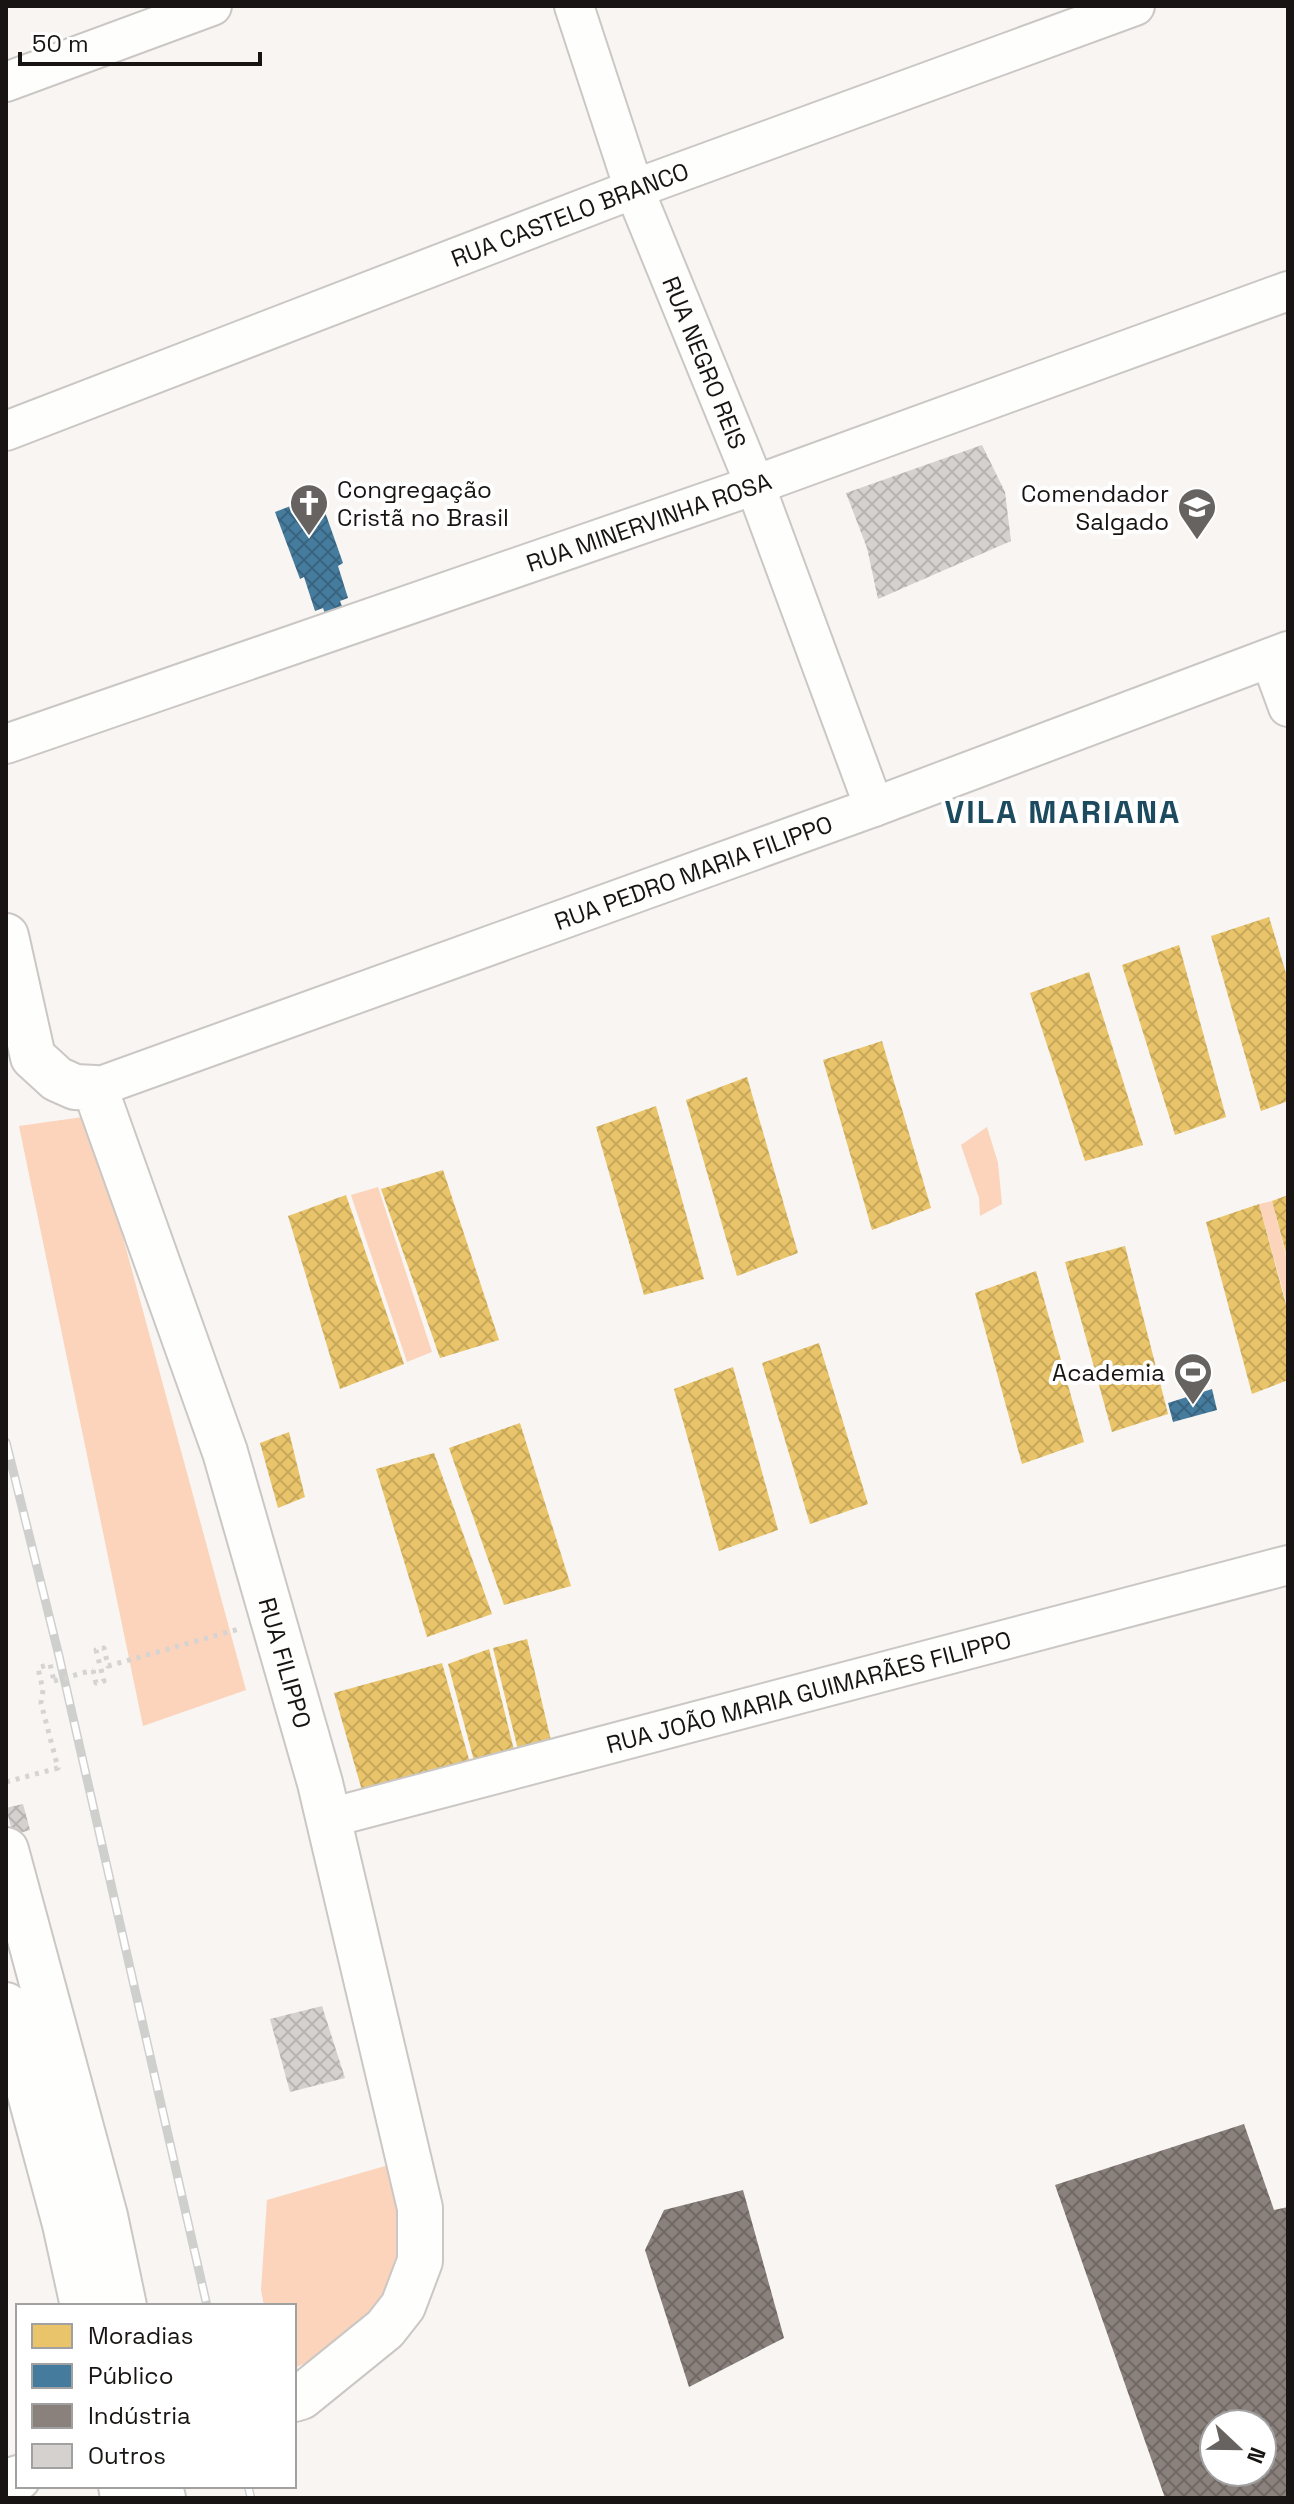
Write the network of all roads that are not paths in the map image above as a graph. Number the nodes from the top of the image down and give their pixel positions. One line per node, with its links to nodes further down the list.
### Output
1 (212, 6): 4 (street)
2 (574, 6): 5 (street, RUA NEGRO REIS)
3 (1135, 6): 5 (street, RUA CASTELO BRANCO)
4 (6, 82)
5 (634, 189): 7 (street, RUA CASTELO BRANCO); 8 (street, RUA NEGRO REIS)
6 (1288, 291): 8 (street, RUA MINERVINHA ROSA)
7 (6, 431)
8 (755, 485): 11 (street, RUA MINERVINHA ROSA); 12 (street, RUA NEGRO REIS)
9 (1279, 654): 10 (street); 12 (street, RUA PEDRO MARIA FILIPPO)
10 (1288, 707)
11 (6, 744)
12 (874, 807): 14 (street, RUA PEDRO MARIA FILIPPO)
13 (6, 936): 14 (street)
14 (95, 1088): 16 (street, RUA FILIPPO)
15 (1288, 1565): 16 (street, RUA JOÃO MARIA GUIMARÃES FILIPPO)
16 (329, 1818): 21 (street, RUA FILIPPO)
17 (6, 1850): 20 (street)
18 (6, 2005): 19 (street)
19 (83, 2304)
20 (124, 2304)
21 (297, 2398)

